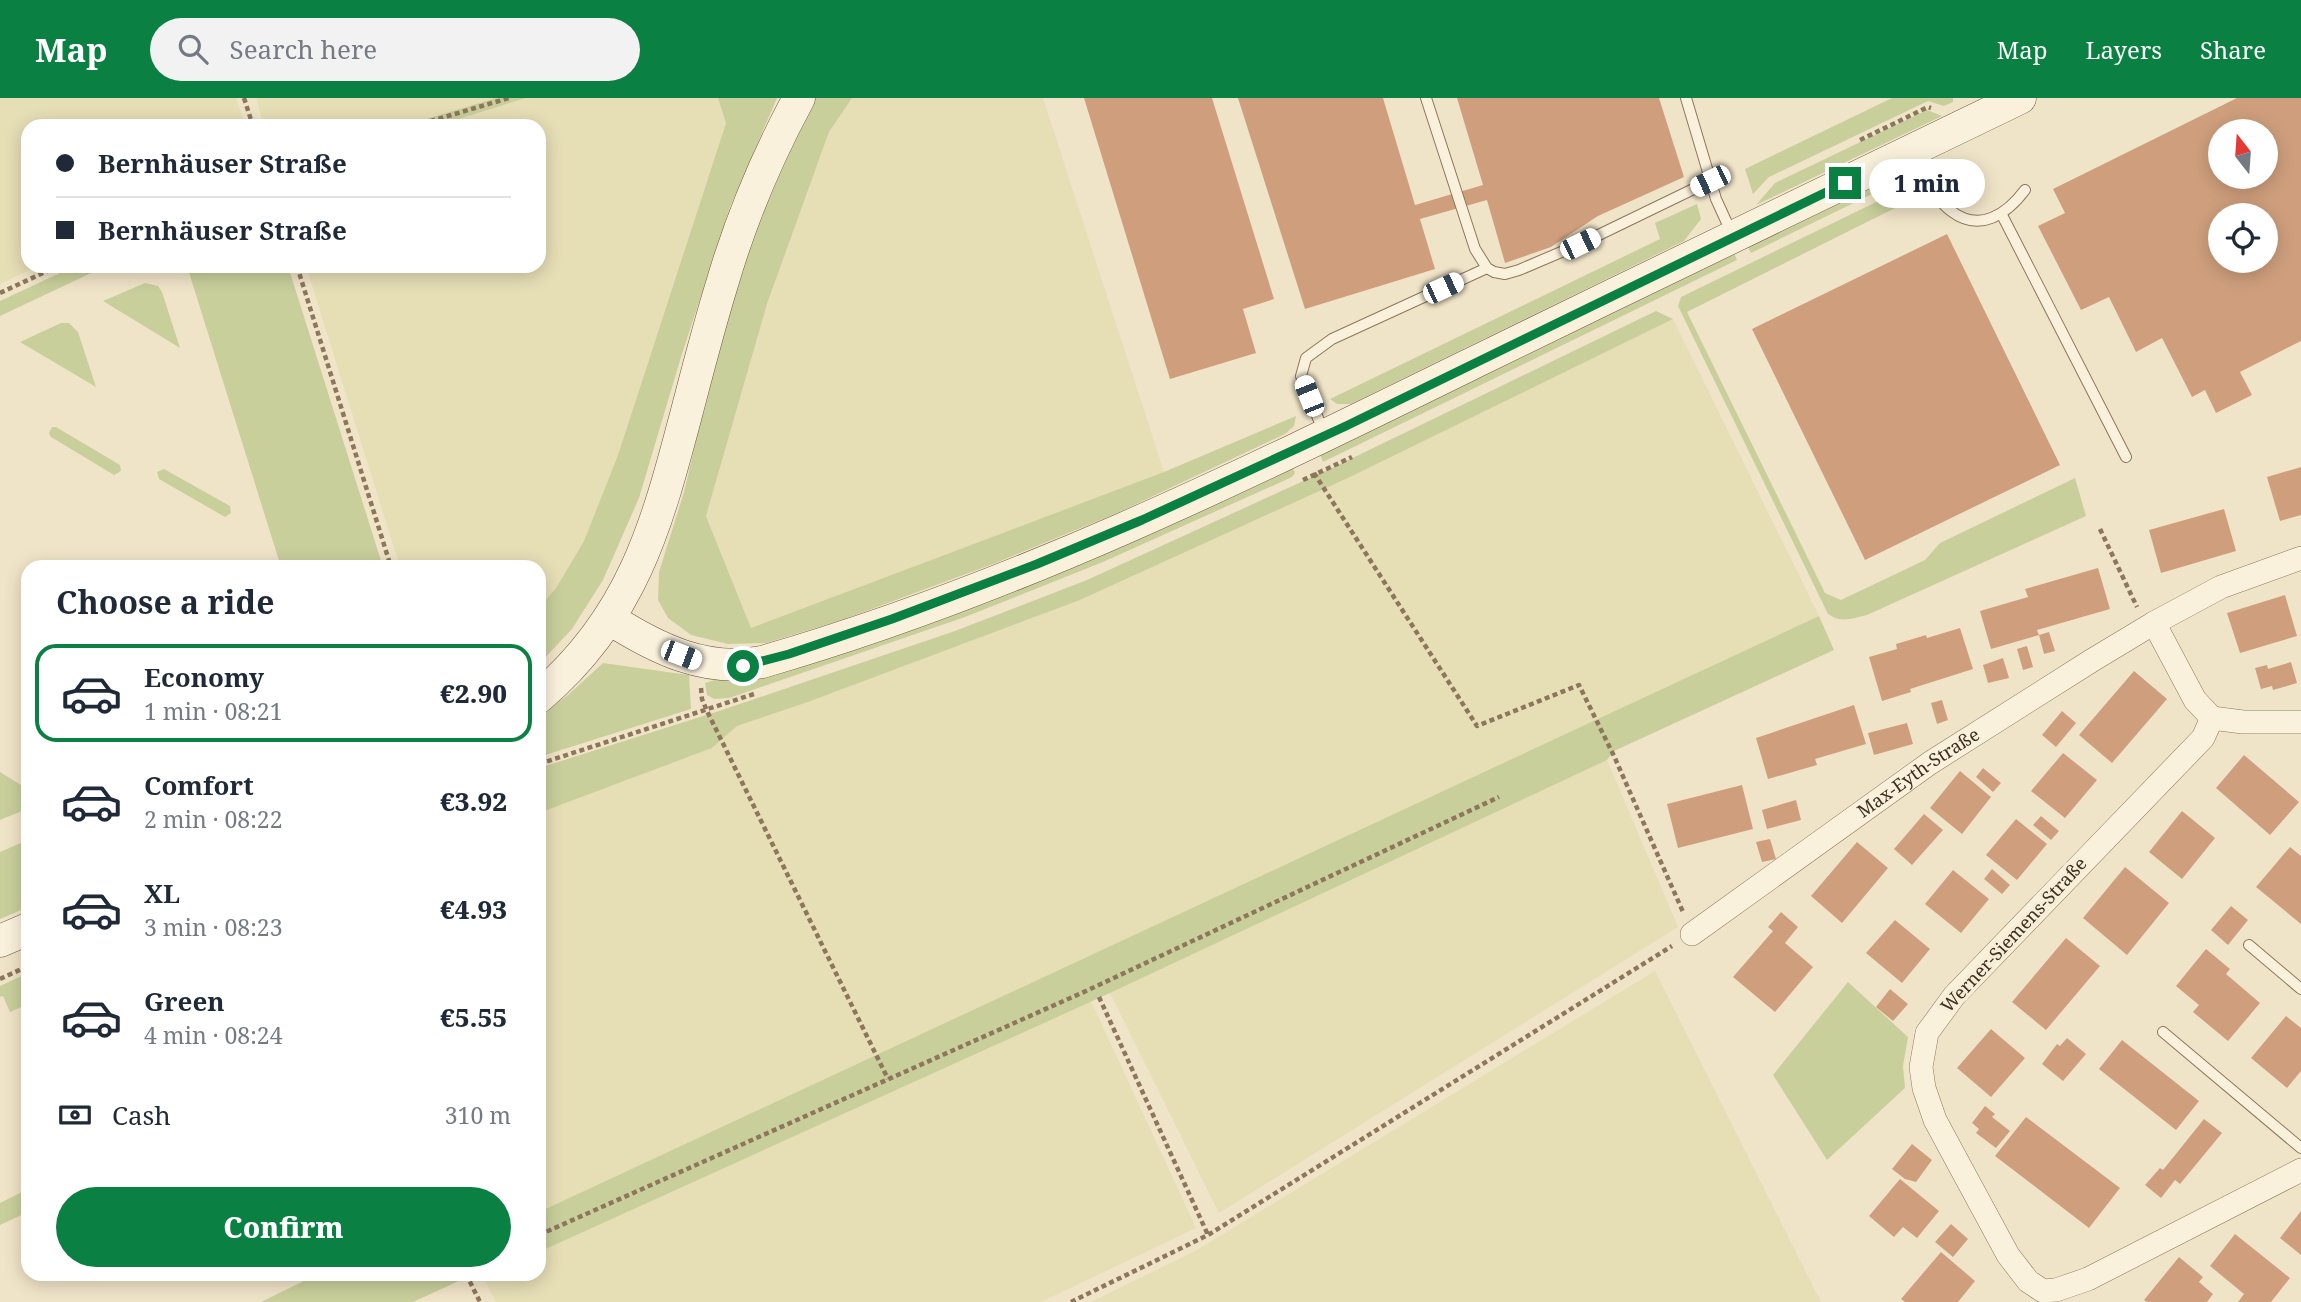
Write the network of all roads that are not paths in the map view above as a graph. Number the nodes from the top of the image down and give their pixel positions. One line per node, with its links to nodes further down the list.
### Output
1 (799, 98): 14 (street)
2 (1426, 98): 10 (lane)
3 (1686, 98): 6 (lane)
4 (2020, 98): 5 (street)
5 (1908, 152): 8 (lane); 9 (street)
6 (1710, 181): 9 (lane); 10 (lane)
7 (2025, 190): 8 (lane)
8 (2002, 215): 12 (lane)
9 (1734, 237): 11 (street)
10 (1487, 268): 11 (lane)
11 (1325, 436): 14 (street)
12 (2126, 457)
13 (2301, 558): 15 (street, Max-Eyth-Straße)
14 (610, 619): 16 (street)
15 (2151, 624): 17 (street); 20 (street, Max-Eyth-Straße)
16 (546, 690)
17 (2213, 718): 18 (street); 26 (street, Werner-Siemens-Straße)
18 (2301, 722)
19 (21, 932): 21 (street)
20 (1692, 934)
21 (0, 941)
22 (2249, 945): 23 (lane)
23 (2301, 989)
24 (2164, 1032): 25 (lane)
25 (2301, 1149)
26 (2301, 1170)

